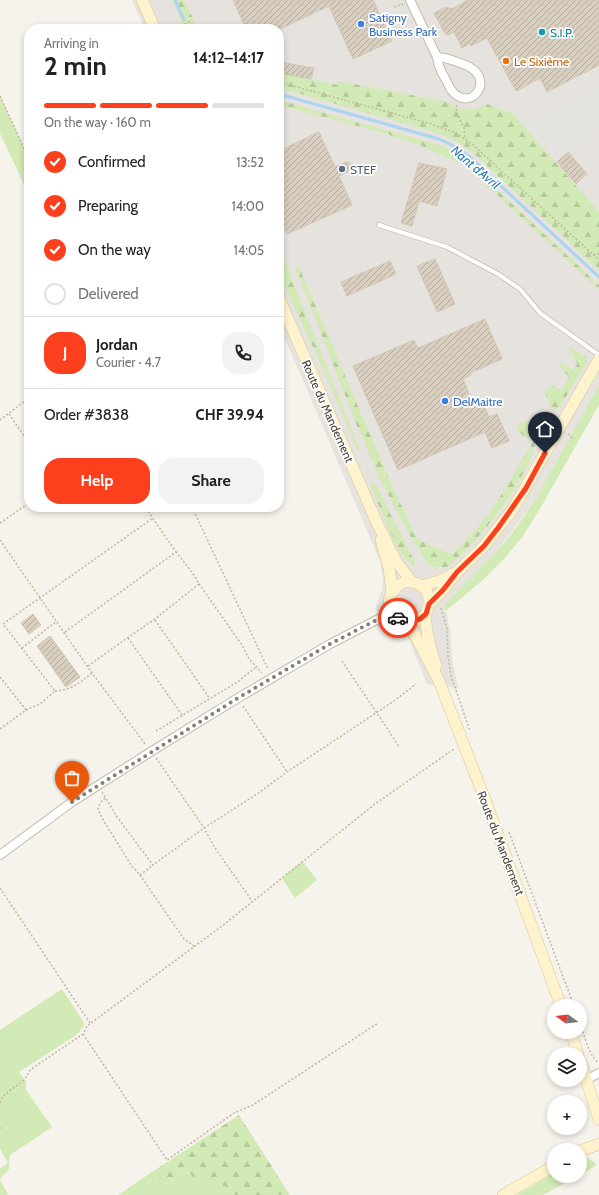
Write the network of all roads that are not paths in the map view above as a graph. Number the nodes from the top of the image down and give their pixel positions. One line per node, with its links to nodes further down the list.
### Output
1 (142, 0): 3 (main road)
2 (406, 2): 4 (street)
3 (153, 24)
4 (437, 57): 4 (street)
5 (379, 225): 7 (lane)
6 (284, 309): 9 (main road, Route du Mandement)
7 (599, 355)
8 (599, 359): 10 (main road)
9 (377, 523): 11 (main road, Route du Mandement); 12 (main road, Route du Mandement)
10 (457, 572): 11 (main road); 13 (main road)
11 (416, 584): 12 (main road); 13 (main road)
12 (392, 591): 14 (main road)
13 (428, 609): 15 (main road); 16 (main road, Route du Mandement)
14 (392, 612): 15 (main road); 17 (street)
15 (404, 621): 16 (main road, Route du Mandement)
16 (439, 681): 18 (main road, Route du Mandement)
17 (0, 855)
18 (560, 999)
19 (599, 1073): 20 (street)
20 (587, 1079)
21 (587, 1083): 22 (main road)
22 (599, 1120)
23 (599, 1144): 24 (main road)
24 (587, 1148)
25 (547, 1170): 26 (main road)
26 (503, 1195)

